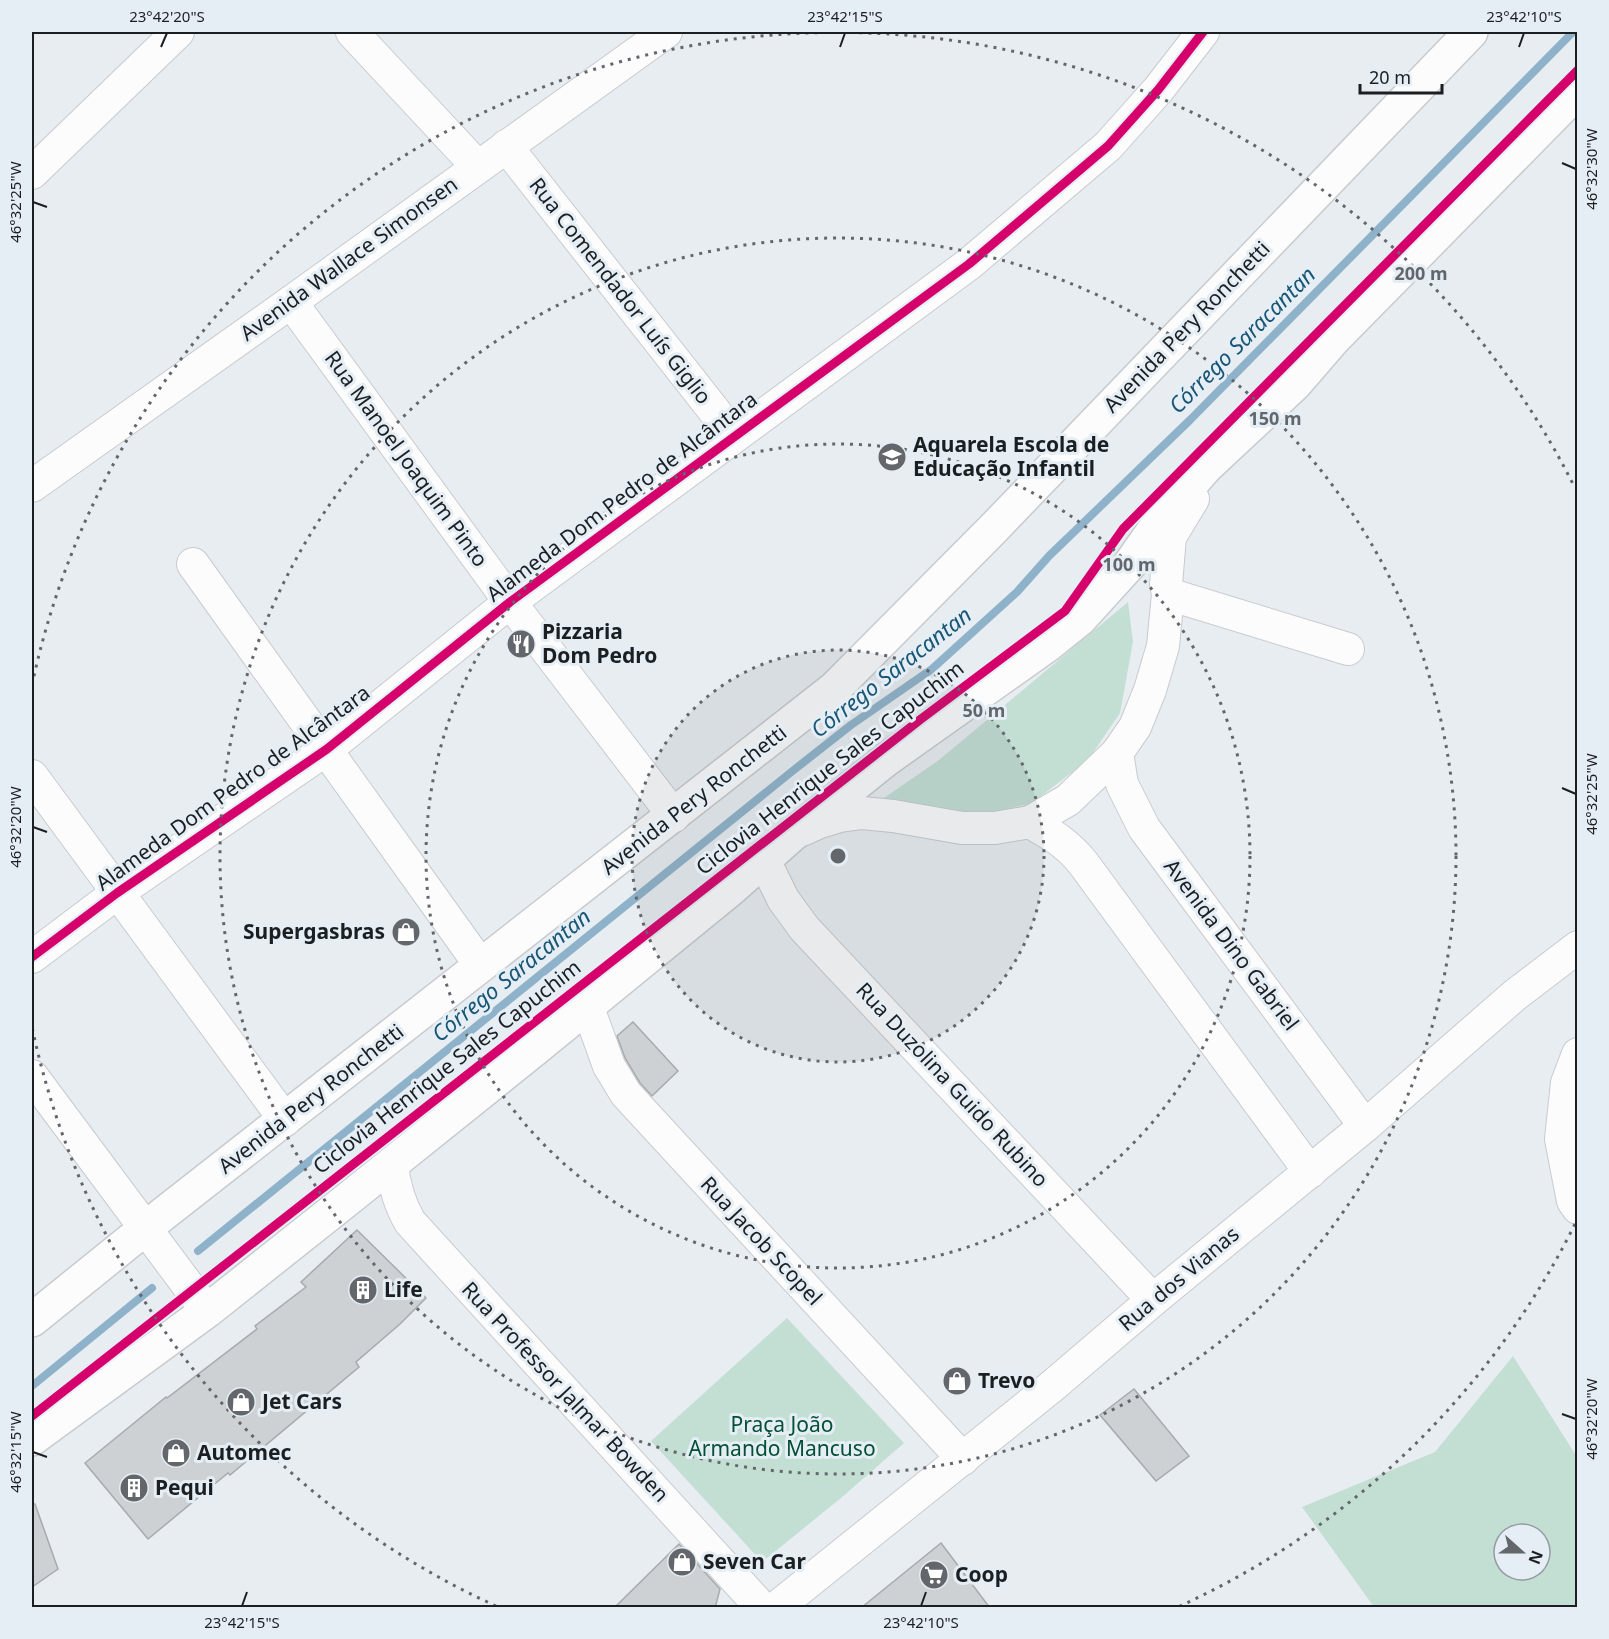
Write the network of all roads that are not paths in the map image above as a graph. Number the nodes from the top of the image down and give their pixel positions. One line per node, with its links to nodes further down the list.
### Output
1 (178, 32): 9 (street)
2 (352, 32): 8 (street)
3 (666, 32): 7 (street, Avenida Wallace Simonsen)
4 (1203, 32): 12 (street, Alameda Dom Pedro de Alcântara)
5 (1471, 32): 21 (main road, Avenida Pery Ronchetti)
6 (1578, 91): 11 (main road)
7 (506, 146): 8 (street, Avenida Wallace Simonsen); 12 (street, Rua Comendador Luís Giglio)
8 (477, 166): 10 (street, Avenida Wallace Simonsen)
9 (32, 173)
10 (291, 302): 13 (street, Avenida Wallace Simonsen); 16 (street, Rua Manoel Joaquim Pinto)
11 (1295, 384): 15 (street); 23 (main road)
12 (734, 436): 16 (street, Alameda Dom Pedro de Alcântara)
13 (32, 486)
14 (193, 564): 18 (street)
15 (1168, 594): 17 (street); 19 (street)
16 (510, 602): 18 (street, Alameda Dom Pedro de Alcântara); 21 (street, Rua Manoel Joaquim Pinto)
17 (1348, 649)
18 (327, 748): 25 (street, Alameda Dom Pedro de Alcântara); 28 (street)
19 (1117, 753): 22 (street); 33 (street, Avenida Dino Gabriel)
20 (32, 776): 25 (street)
21 (674, 816): 28 (main road, Avenida Pery Ronchetti)
22 (1030, 822): 23 (street); 35 (street)
23 (791, 836): 24 (main road)
24 (764, 860): 29 (main road); 38 (street, Rua Duzolina Guido Rubino)
25 (117, 893): 27 (street, Alameda Dom Pedro de Alcântara); 32 (street)
26 (1578, 947): 33 (street, Rua dos Vianas)
27 (32, 957)
28 (481, 966): 32 (main road, Avenida Pery Ronchetti)
29 (587, 1005): 34 (main road); 42 (street, Rua Jacob Scopel)
30 (1578, 1054): 36 (street)
31 (32, 1076): 37 (street)
32 (285, 1120): 37 (main road, Avenida Pery Ronchetti)
33 (1365, 1126): 35 (street, Rua dos Vianas)
34 (392, 1164): 39 (main road); 43 (street, Rua Professor Jalmar Bowden)
35 (1310, 1172): 38 (street, Rua dos Vianas)
36 (1578, 1208)
37 (144, 1229): 39 (street); 40 (main road, Avenida Pery Ronchetti)
38 (1154, 1299): 42 (street, Rua dos Vianas)
39 (207, 1311): 41 (main road)
40 (32, 1320)
41 (32, 1439)
42 (963, 1459): 44 (street, Rua dos Vianas)
43 (762, 1608)
44 (776, 1608)

